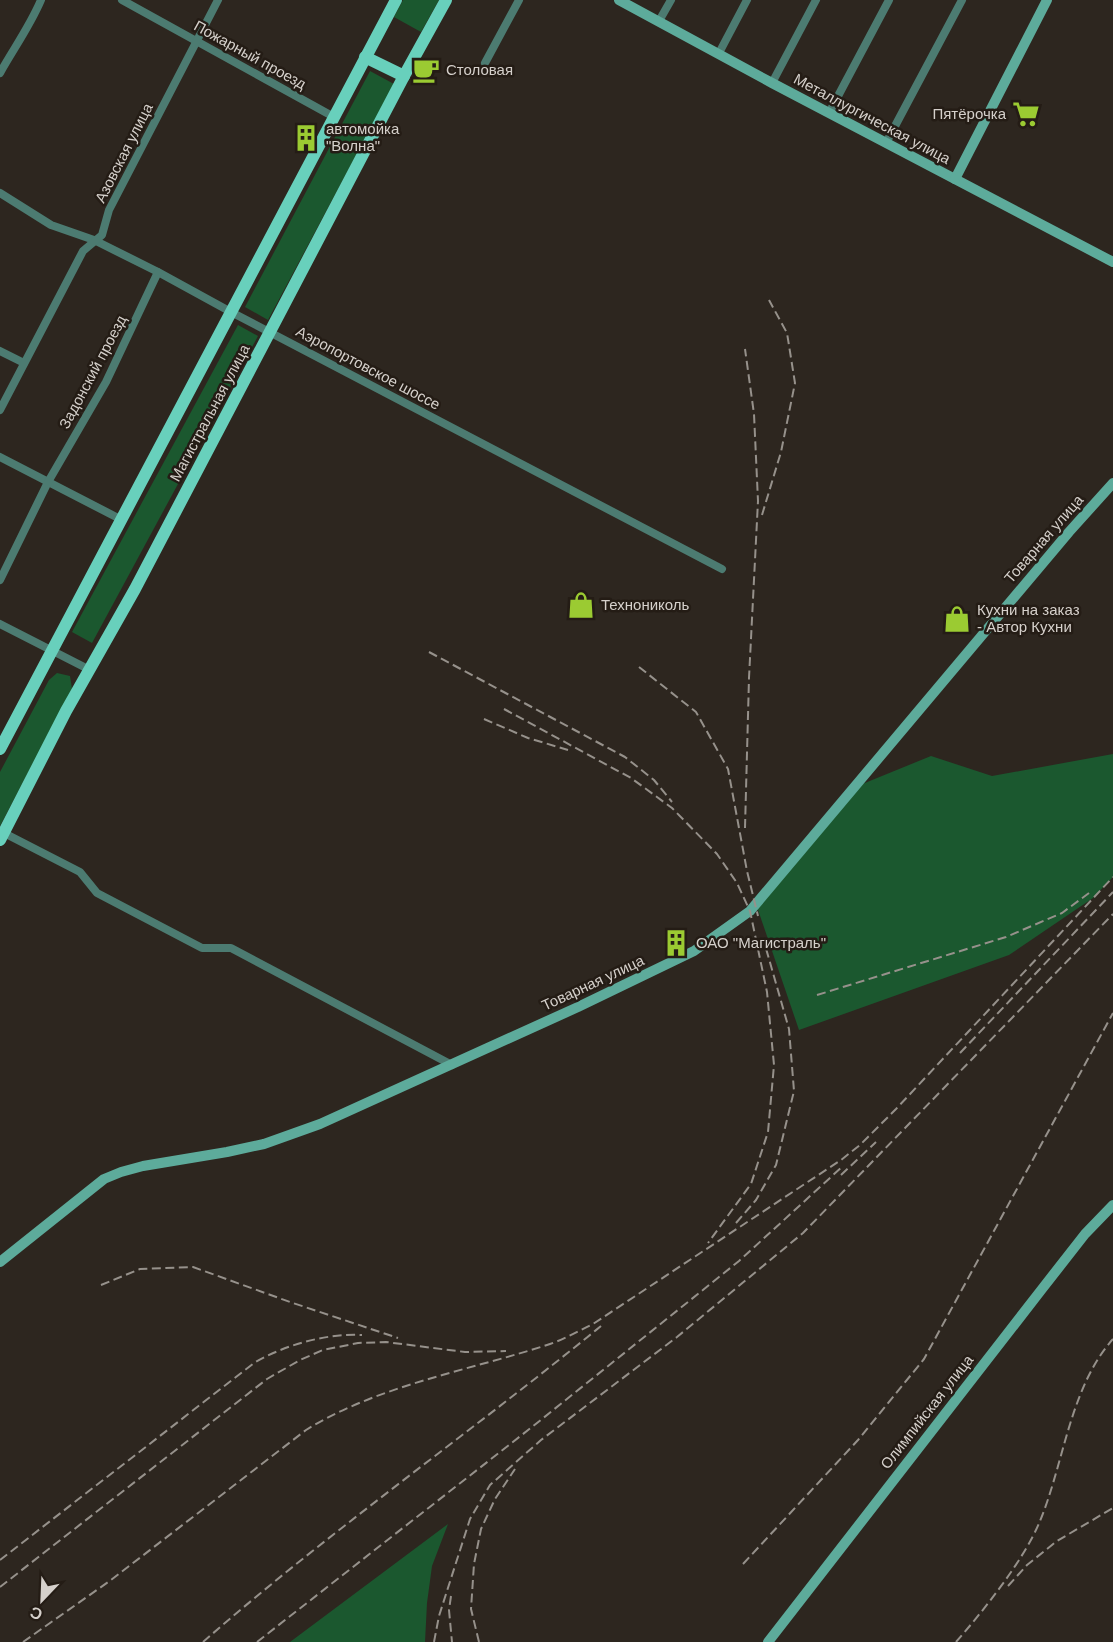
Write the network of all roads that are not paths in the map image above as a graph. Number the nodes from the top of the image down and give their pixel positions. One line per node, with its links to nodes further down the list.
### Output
1 (41, 0): 19 (street)
2 (122, 0): 15 (street, Пожарный проезд)
3 (218, 0): 15 (street, Азовская улица)
4 (396, 0): 17 (main road, Магистральная улица)
5 (446, 0): 20 (main road, Магистральная улица)
6 (519, 0): 18 (street)
7 (619, 0): 14 (street, Металлургическая улица)
8 (671, 0): 14 (street)
9 (747, 0): 16 (street)
10 (816, 0): 21 (street)
11 (889, 0): 22 (street)
12 (962, 0): 24 (street)
13 (1047, 0): 25 (street)
14 (659, 21): 16 (street, Металлургическая улица)
15 (198, 41): 23 (street, Пожарный проезд); 27 (street, Азовская улица)
16 (719, 53): 21 (street, Металлургическая улица)
17 (365, 57): 20 (main road); 23 (main road, Магистральная улица)
18 (485, 63)
19 (0, 73)
20 (404, 76): 31 (main road, Магистральная улица)
21 (772, 83): 22 (street, Металлургическая улица)
22 (829, 113): 24 (street, Металлургическая улица)
23 (334, 117): 30 (main road, Магистральная улица)
24 (886, 143): 25 (street, Металлургическая улица)
25 (955, 179): 28 (street, Металлургическая улица)
26 (0, 193): 27 (street, Аэропортовское шоссе)
27 (94, 240): 29 (street, Аэропортовское шоссе); 33 (street, Азовская улица)
28 (1113, 261)
29 (158, 272): 30 (street, Аэропортовское шоссе); 36 (street, Задонский проезд)
30 (231, 312): 31 (street, Аэропортовское шоссе); 38 (main road, Магистральная улица)
31 (269, 331): 39 (street, Аэропортовское шоссе); 43 (main road, Магистральная улица)
32 (0, 351): 33 (street)
33 (24, 363): 34 (street, Азовская улица)
34 (0, 410)
35 (0, 457): 36 (street)
36 (48, 482): 38 (street); 40 (street, Задонский проезд)
37 (1113, 483): 46 (street, Товарная улица)
38 (122, 520): 42 (main road, Магистральная улица)
39 (722, 569)
40 (0, 580)
41 (0, 624): 42 (street)
42 (52, 651): 43 (street); 44 (main road, Магистральная улица)
43 (90, 670): 45 (main road, Магистральная улица)
44 (0, 749)
45 (2, 836): 46 (street)
46 (452, 1065): 48 (street, Товарная улица)
47 (1113, 1204): 49 (street, Олимпийская улица)
48 (0, 1262)
49 (768, 1642)

